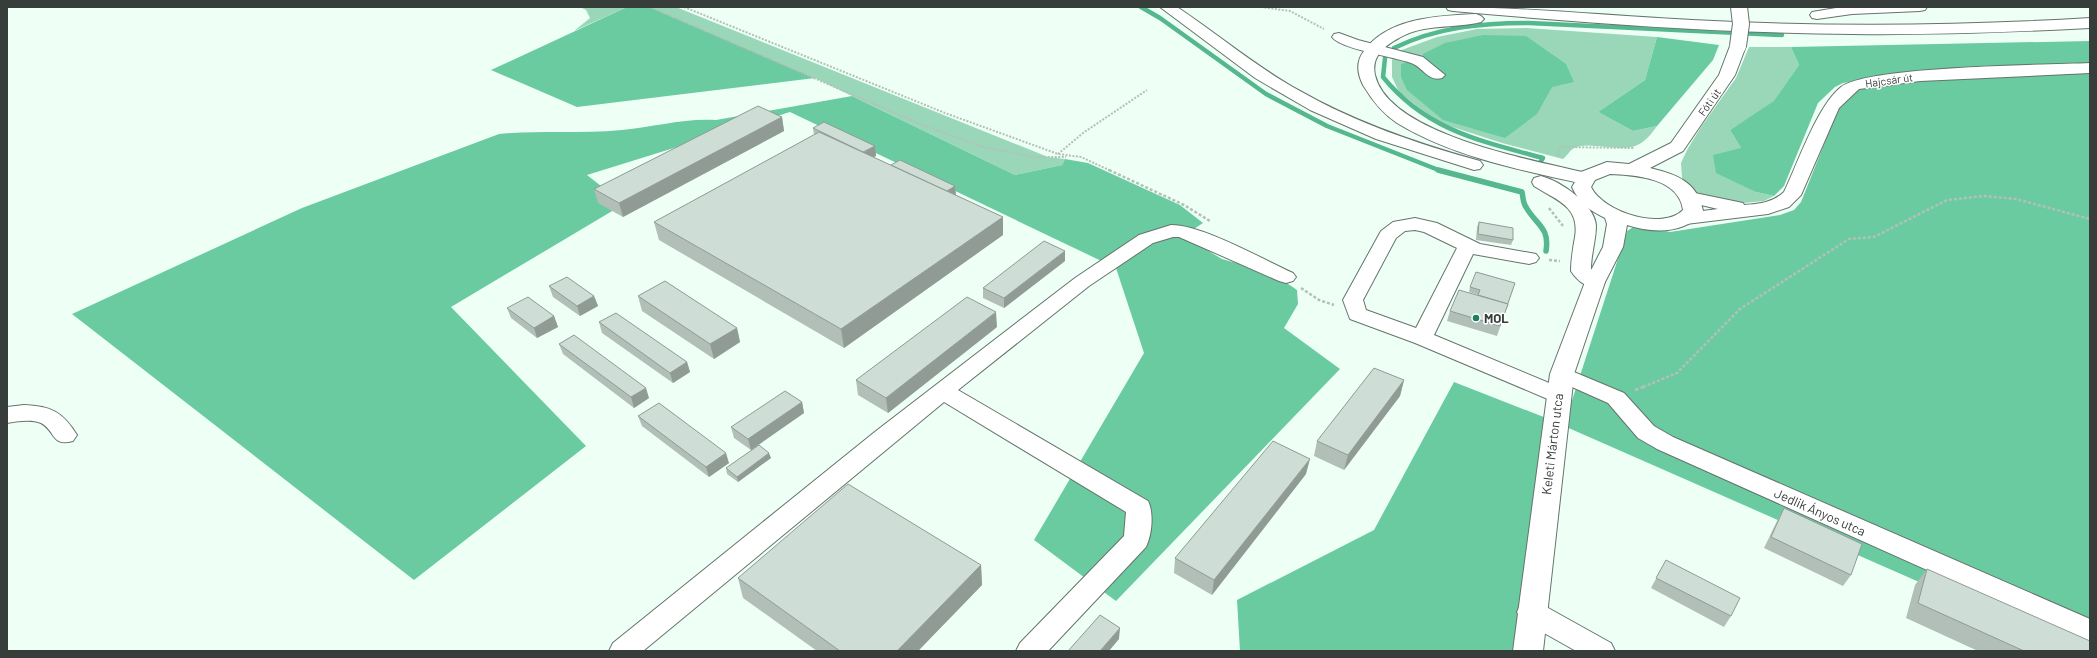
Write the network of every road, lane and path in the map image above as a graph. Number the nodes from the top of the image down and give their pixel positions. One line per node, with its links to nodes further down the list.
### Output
1 (650, 7): 20 (path)
2 (684, 7): 19 (path)
3 (1167, 7): 22 (main road)
4 (1261, 7): 13 (path)
5 (1453, 7): 11 (main road)
6 (1609, 7): 9 (main road)
7 (1739, 7): 18 (main road, Fóti út, bridge)
8 (1920, 7): 9 (main road)
9 (1817, 15): 10 (main road)
10 (1934, 15)
11 (1588, 18): 12 (main road); 14 (main road)
12 (2090, 23)
13 (1339, 37): 14 (street)
14 (1374, 48): 16 (street); 23 (main road)
15 (2090, 68): 25 (street, Hajcsár út)
16 (1437, 75)
17 (1147, 90): 19 (path)
18 (1677, 147): 21 (main road, Fóti út); 24 (main road)
19 (1058, 154): 20 (path)
20 (1080, 157): 29 (path)
21 (1633, 169): 23 (main road); 24 (main road)
22 (1541, 182): 23 (main road); 35 (main road)
23 (1584, 186): 26 (main road)
24 (1683, 191): 25 (street, Hajcsár út); 27 (main road)
25 (1758, 210): 27 (street, Hajcsár út)
26 (1614, 217): 30 (main road); 32 (main road, Keleti Márton utca)
27 (1686, 218): 30 (main road)
28 (2090, 219): 40 (path)
29 (1215, 224)
30 (1638, 224): 32 (main road, Keleti Márton utca)
31 (1468, 246): 33 (street); 36 (street); 37 (street)
32 (1613, 246): 35 (main road, Keleti Márton utca)
33 (1529, 258)
34 (1286, 277): 36 (path); 39 (street)
35 (1595, 282): 38 (main road, Keleti Márton utca)
36 (1357, 314): 37 (street, Jedlik Ányos utca)
37 (1422, 338): 38 (street, Jedlik Ányos utca)
38 (1560, 384): 40 (street, Jedlik Ányos utca); 43 (main road, Keleti Márton utca)
39 (942, 391): 45 (street); 46 (street)
40 (1616, 398): 44 (street, Jedlik Ányos utca)
41 (7, 415): 42 (street)
42 (65, 435)
43 (1531, 612): 47 (main road, Keleti Márton utca); 48 (street)
44 (2090, 631)
45 (623, 651)
46 (1030, 651)
47 (1528, 651)
48 (1601, 651)

